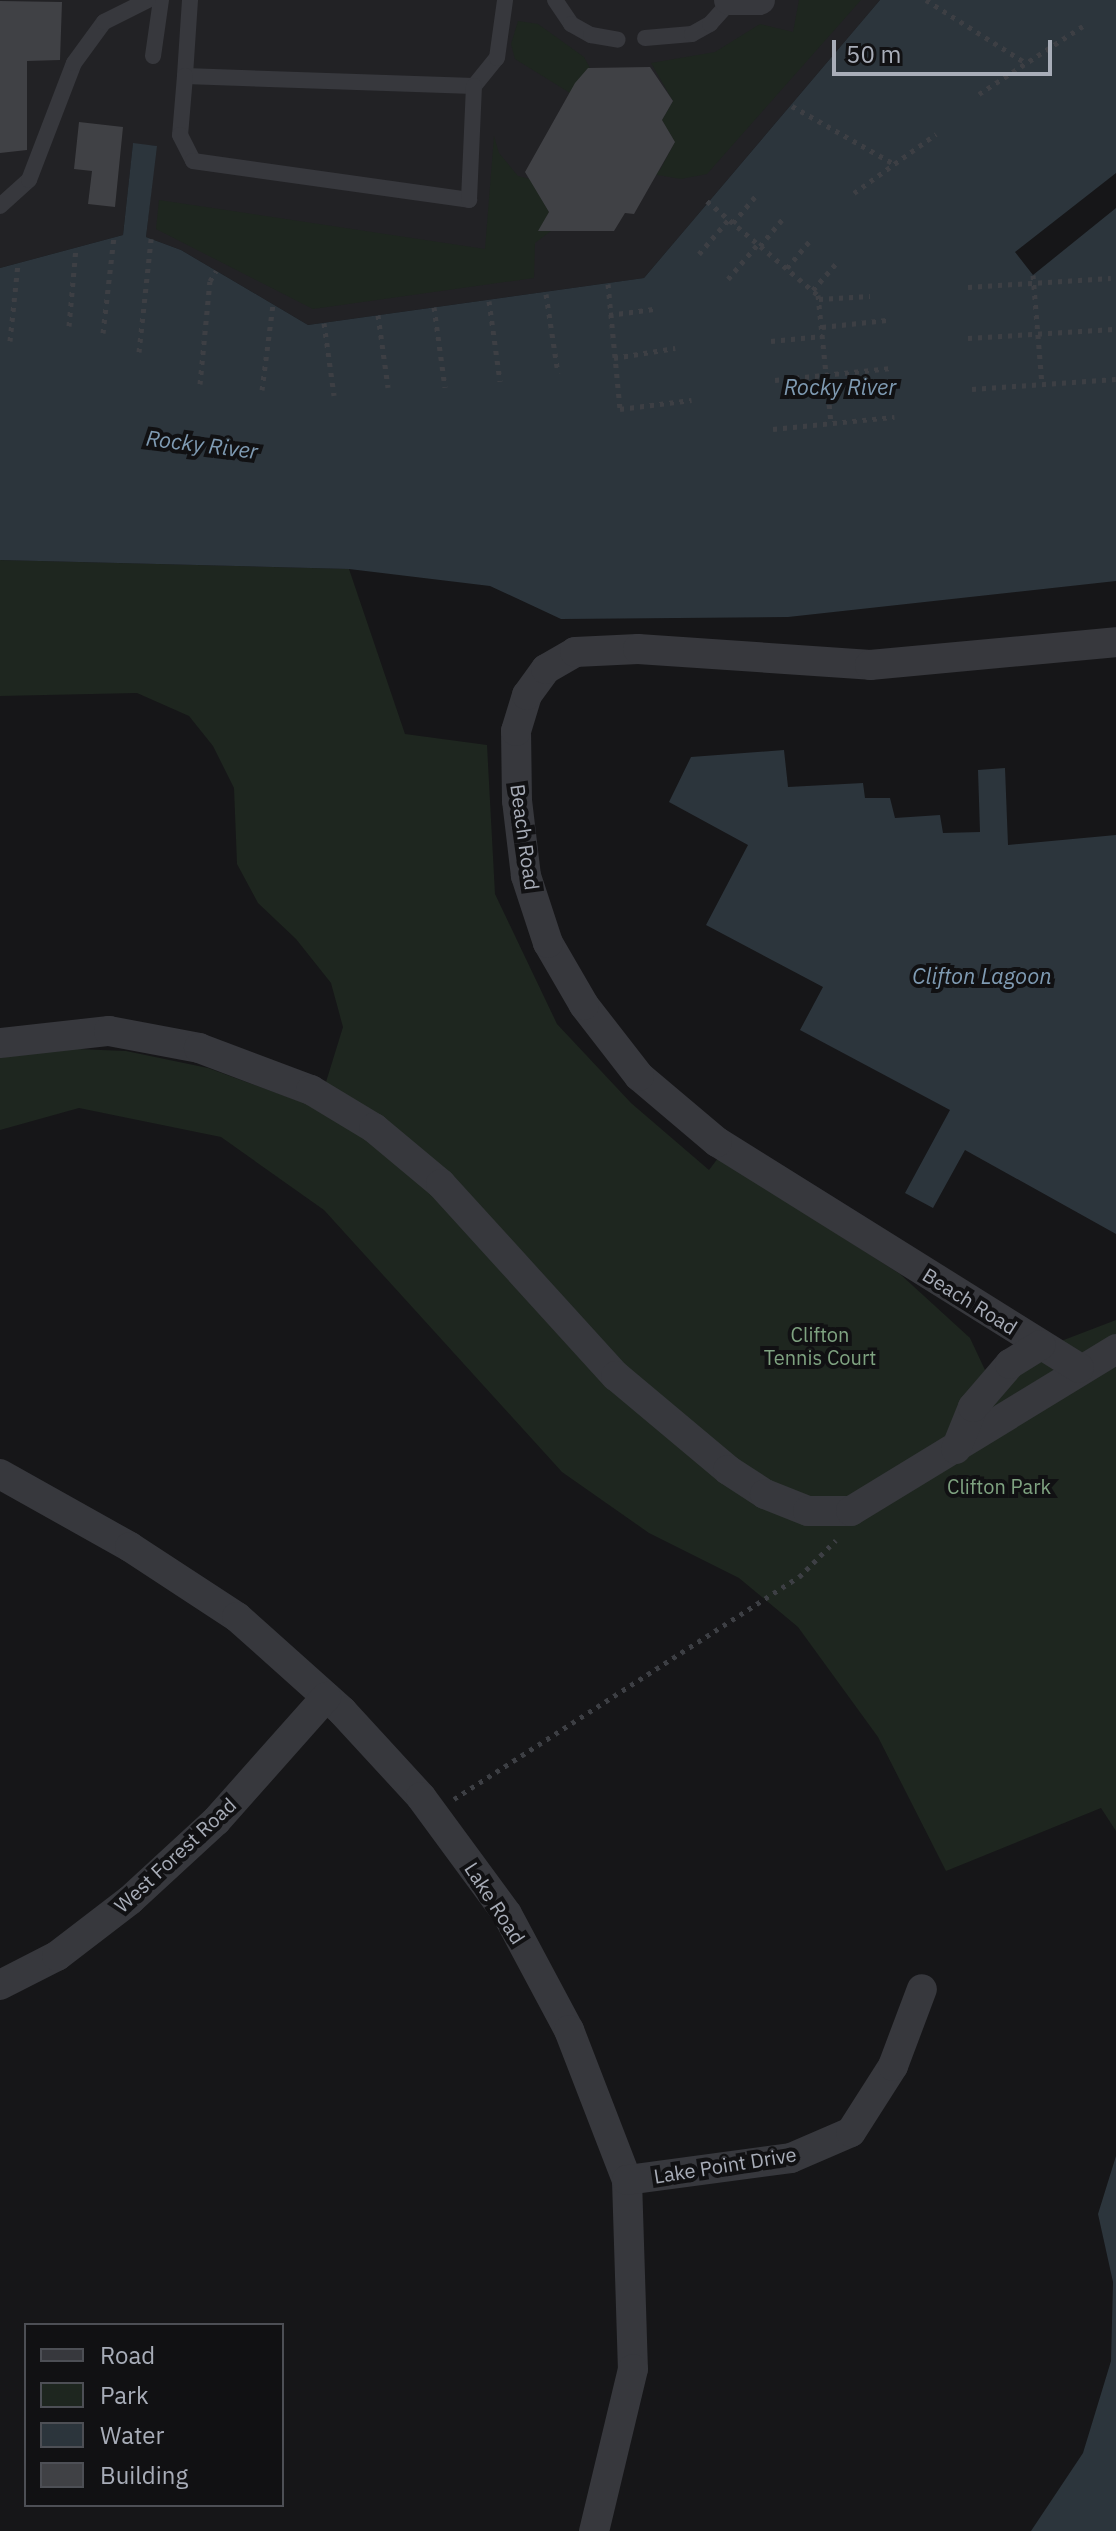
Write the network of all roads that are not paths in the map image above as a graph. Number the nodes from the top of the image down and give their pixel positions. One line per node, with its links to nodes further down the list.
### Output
1 (148, 0): 13 (lane)
2 (161, 0): 10 (lane)
3 (190, 0): 11 (lane)
4 (505, 0): 12 (lane)
5 (555, 0): 9 (lane)
6 (728, 0): 7 (street); 8 (lane)
7 (760, 0)
8 (645, 38)
9 (618, 40)
10 (153, 56)
11 (185, 76): 12 (lane); 12 (lane)
12 (474, 86)
13 (0, 206)
14 (1116, 642): 16 (street, Beach Road)
15 (0, 1043): 19 (street)
16 (1041, 1345): 18 (street, Beach Road); 19 (street)
17 (1116, 1349): 18 (street)
18 (1079, 1368): 19 (street)
19 (956, 1449)
20 (0, 1474): 21 (street, Lake Road)
21 (326, 1697): 22 (street, West Forest Road); 24 (street, Lake Road)
22 (0, 1985)
23 (922, 1989): 24 (street, Lake Point Drive)
24 (627, 2180): 25 (street, Lake Road)
25 (594, 2531)

